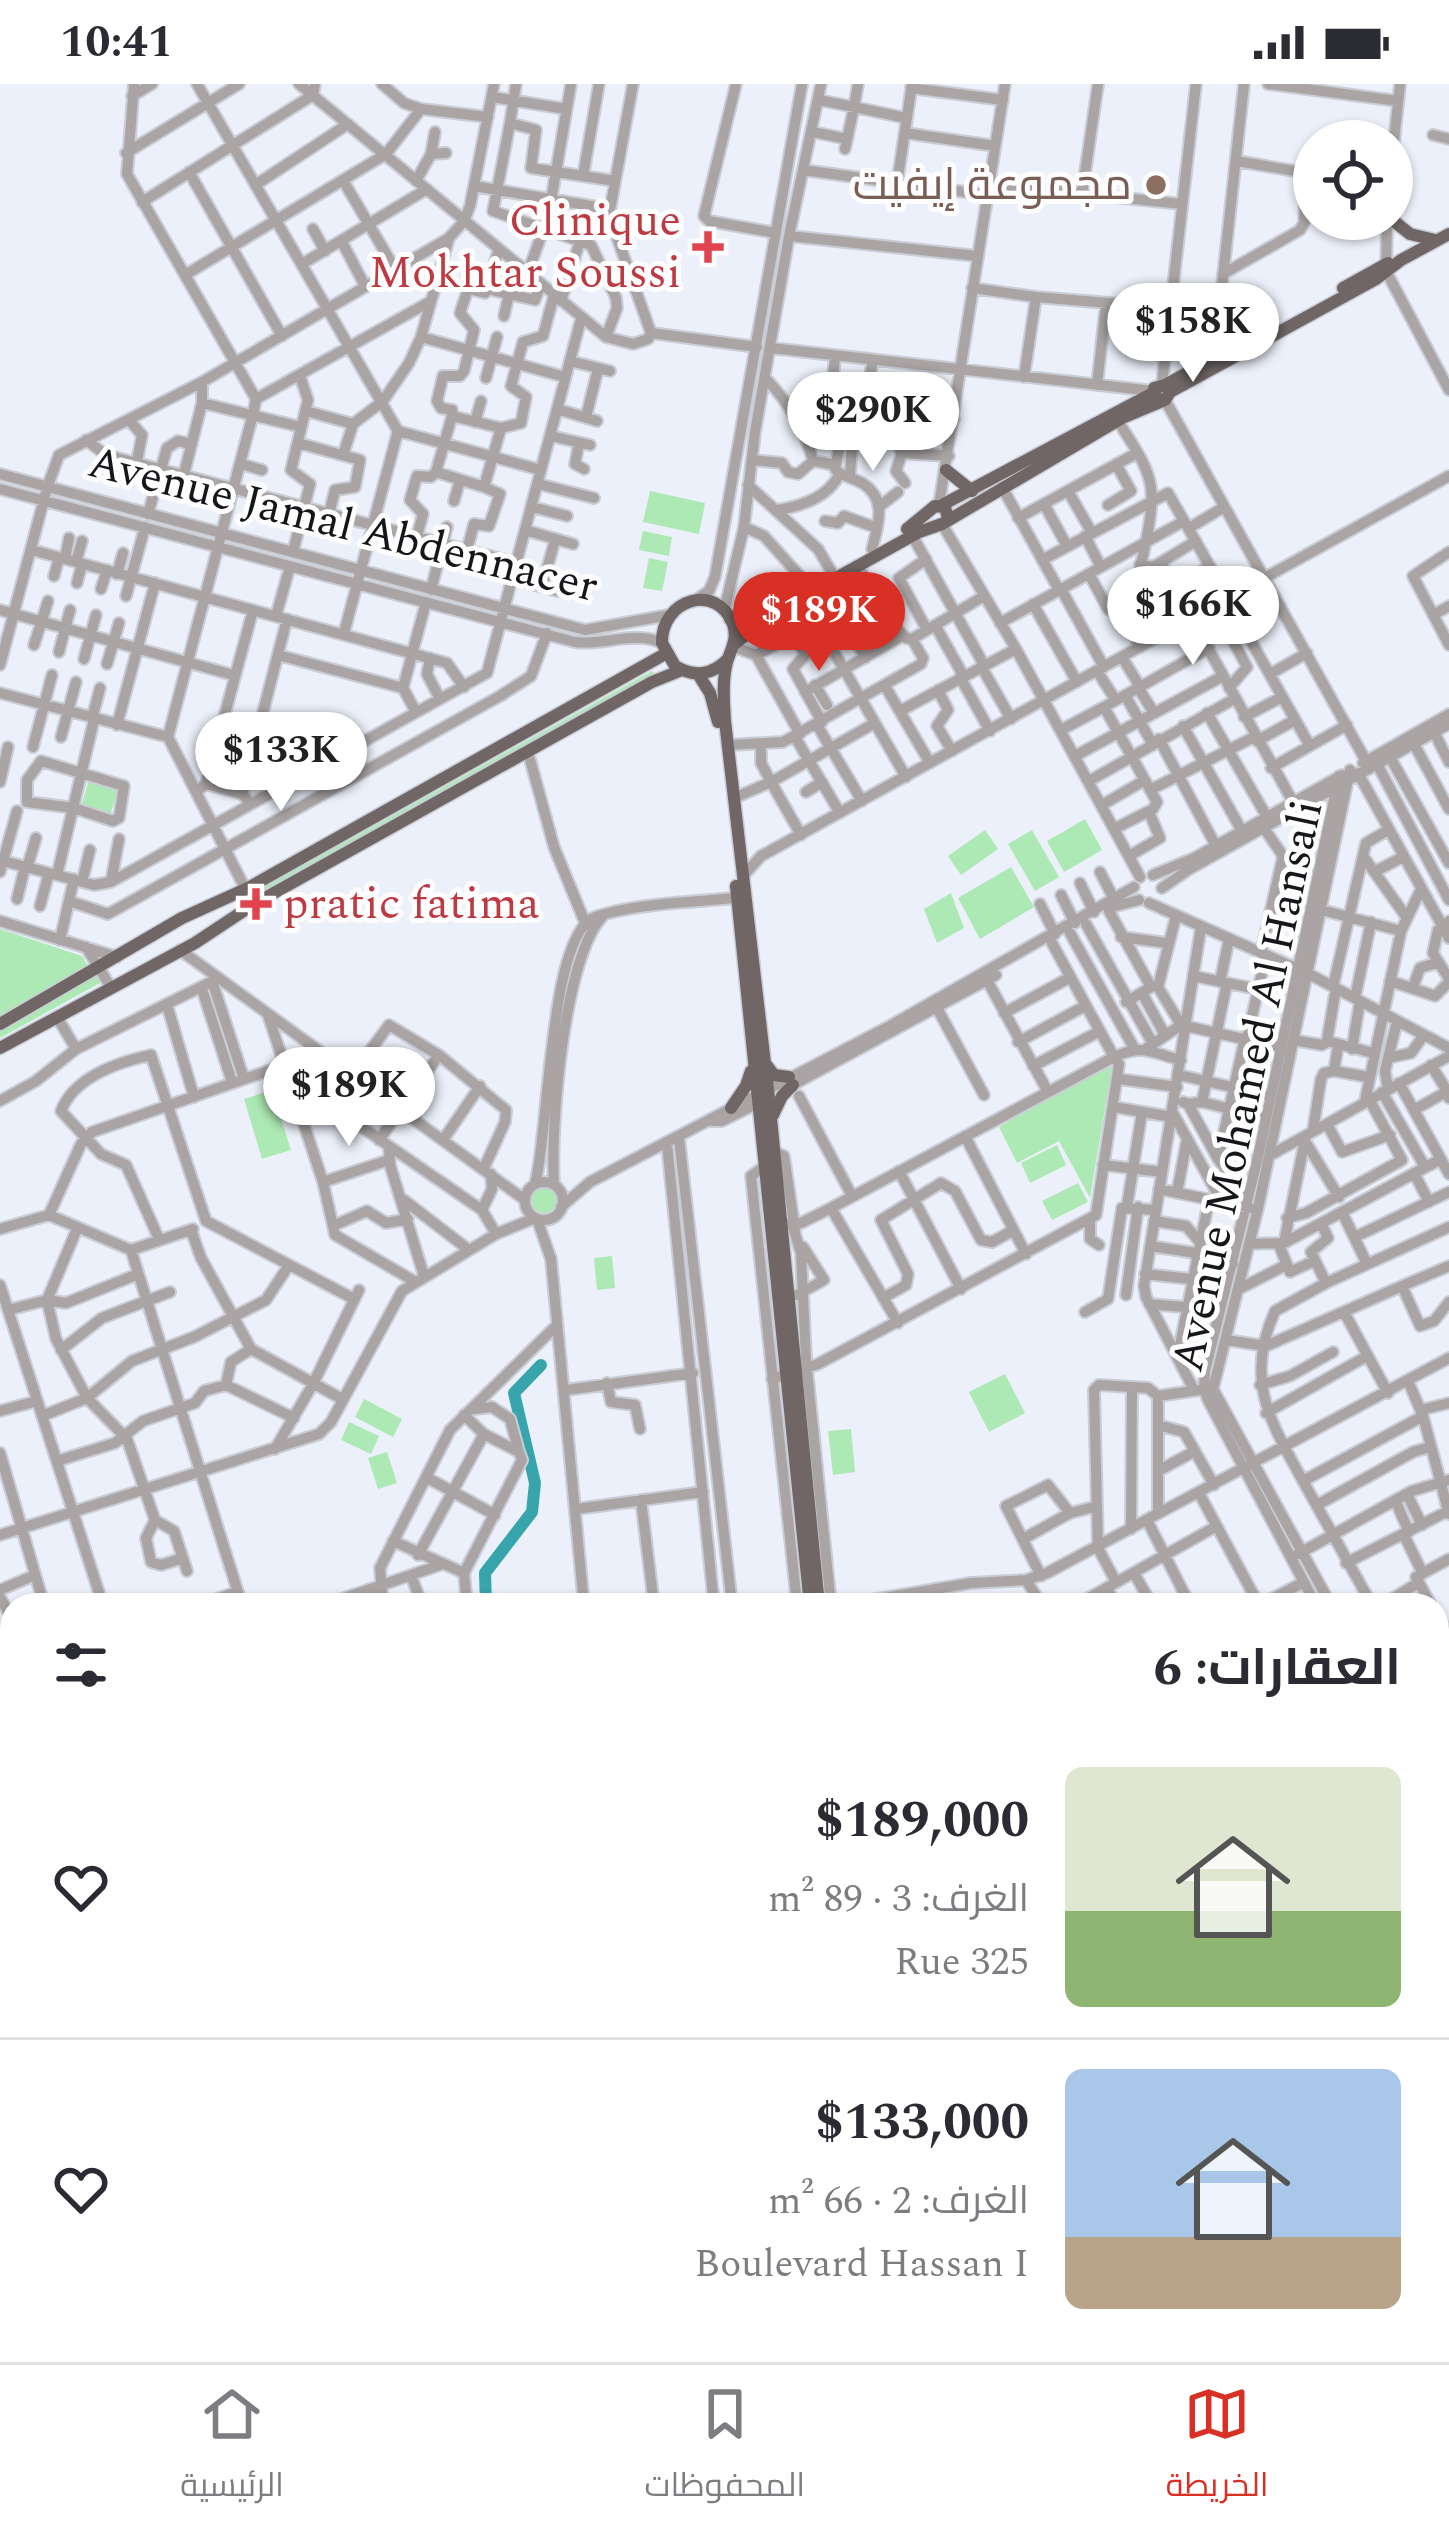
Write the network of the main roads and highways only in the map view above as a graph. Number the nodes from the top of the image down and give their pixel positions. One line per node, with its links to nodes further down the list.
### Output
1 (1413, 234): 2 (main road)
2 (1443, 237): 3 (main road)
3 (1385, 268): 4 (main road); 4 (main road)
4 (1161, 392): 6 (main road); 7 (main road)
5 (947, 463): 6 (main road)
6 (972, 491): 7 (main road)
7 (939, 515): 8 (main road); 10 (main road)
8 (727, 615): 9 (main road); 10 (main road)
9 (663, 648): 11 (main road); 14 (main road)
10 (732, 650): 12 (main road); 13 (main road)
11 (682, 670): 12 (main road); 15 (main road)
12 (698, 674): 13 (main road)
13 (741, 897): 16 (main road)
14 (0, 1024)
15 (0, 1048)
16 (759, 1063): 17 (main road); 17 (main road); 17 (main road)
17 (765, 1130): 18 (main road); 18 (main road)
18 (797, 1372): 19 (main road); 20 (main road)
19 (807, 1593)
20 (808, 1593)

